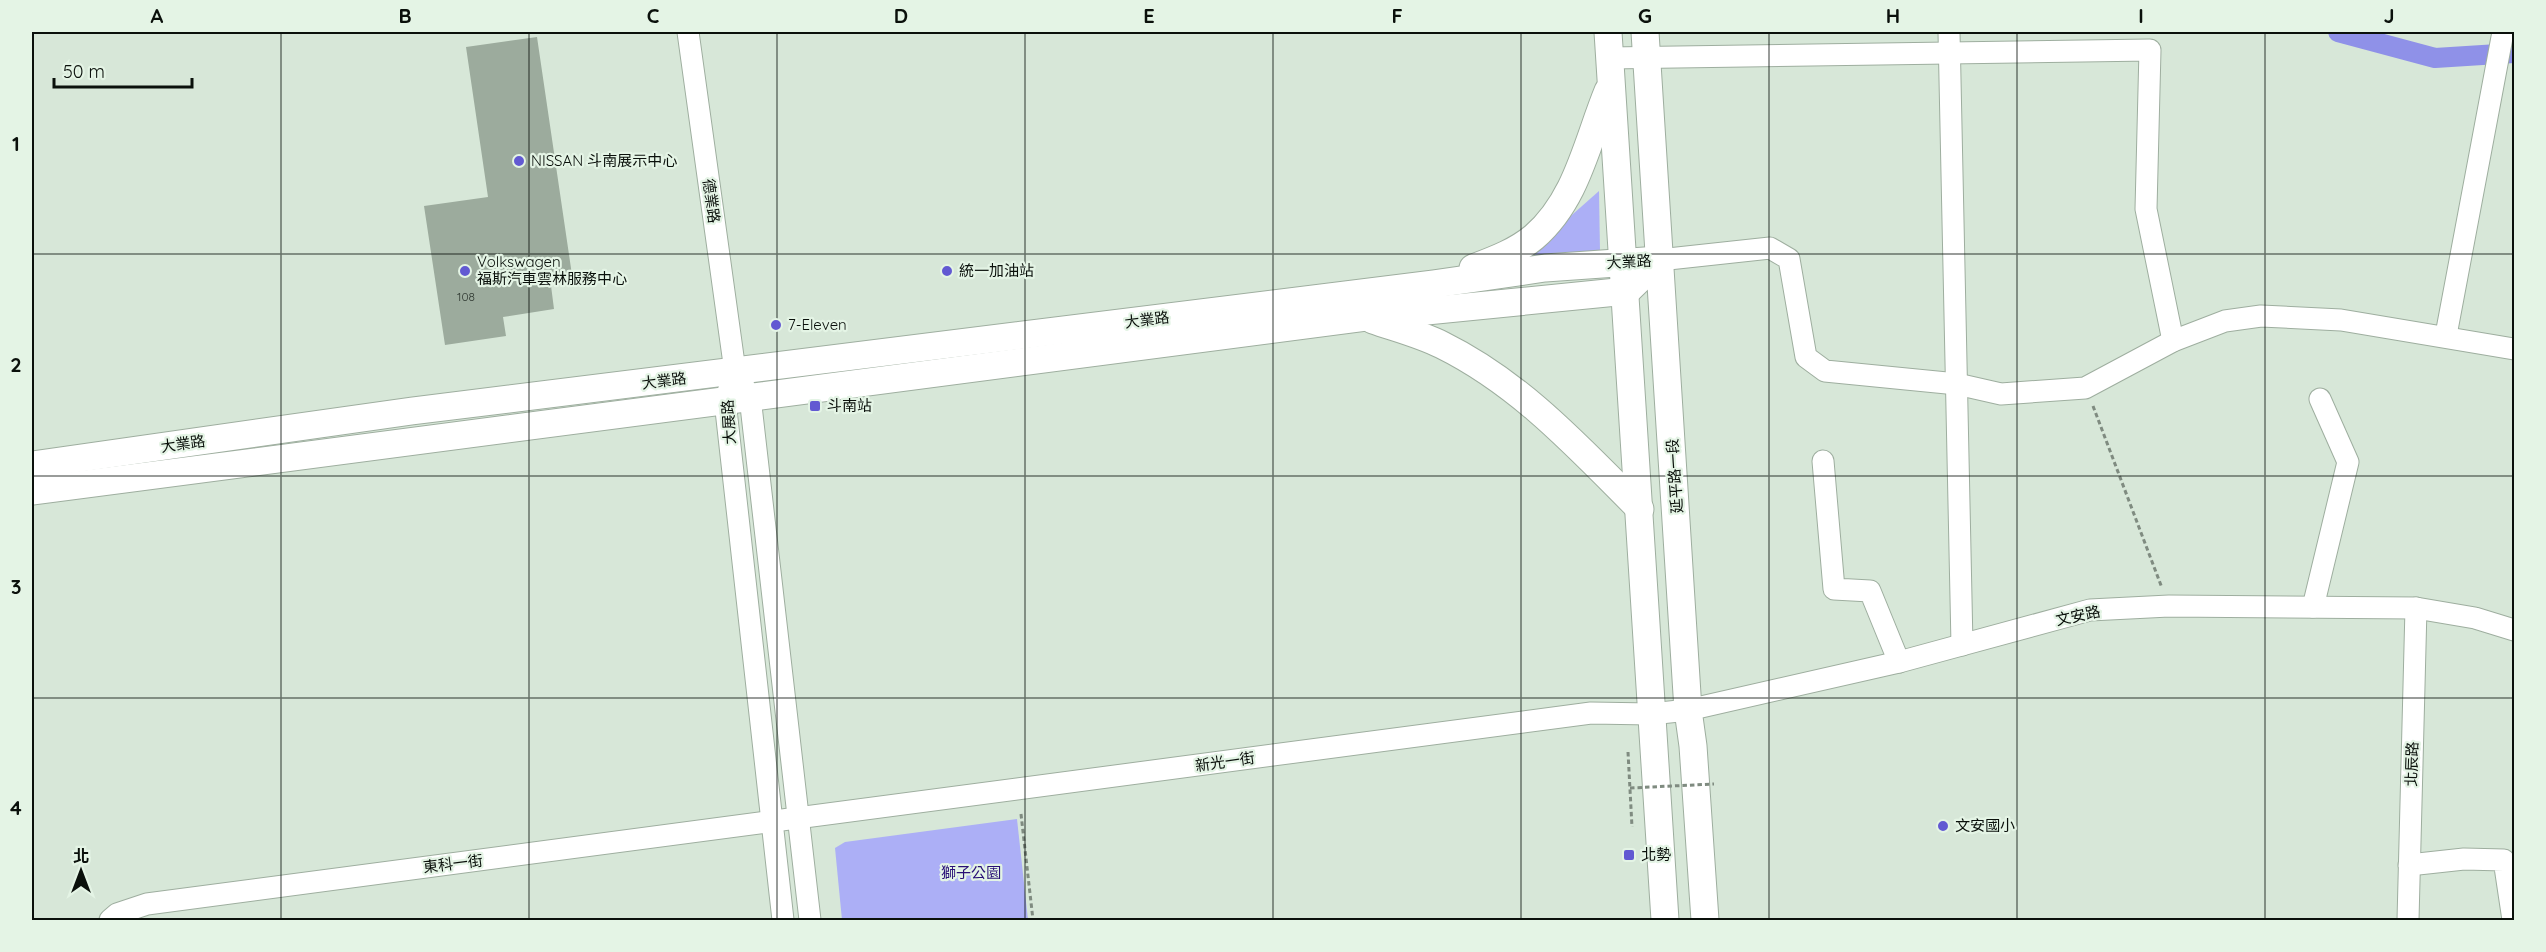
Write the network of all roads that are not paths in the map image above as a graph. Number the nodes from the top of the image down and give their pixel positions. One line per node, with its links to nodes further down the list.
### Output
1 (688, 32): 17 (street, 德業路)
2 (2503, 32): 13 (street)
3 (1949, 42): 4 (street); 14 (street); 19 (street)
4 (1645, 44): 5 (street); 7 (main road, 延平路一段)
5 (1609, 45): 6 (main road)
6 (1610, 85): 8 (main road); 9 (main road)
7 (1659, 260): 8 (main road, 大業路); 10 (main road, 大業路); 19 (street); 34 (main road, 延平路一段)
8 (1624, 261): 9 (main road, 大業路); 10 (main road)
9 (1434, 284): 12 (main road, 大業路)
10 (1627, 291): 11 (main road, 大業路); 28 (main road)
11 (1366, 317): 12 (main road, 大業路); 28 (main road)
12 (1225, 323): 15 (main road, 大業路); 18 (main road, 大業路)
13 (2446, 335): 14 (street); 16 (street)
14 (2173, 341): 19 (street)
15 (922, 347): 17 (main road, 大業路); 18 (main road)
16 (2514, 349)
17 (735, 371): 20 (street, 大展路); 22 (main road, 大業路)
18 (927, 374): 20 (main road, 大業路)
19 (1958, 384): 32 (street)
20 (738, 399): 23 (main road, 大業路); 36 (street, 大展路); 37 (street, 大展路)
21 (2320, 399): 29 (street)
22 (412, 411): 23 (main road); 25 (main road, 大業路)
23 (415, 439): 26 (main road, 大業路)
24 (1823, 461): 33 (street)
25 (32, 472): 26 (main road, 大業路)
26 (73, 486): 27 (street)
27 (32, 501)
28 (1640, 509): 35 (main road)
29 (2313, 607): 30 (street, 文安路); 32 (street, 文安路)
30 (2416, 608): 31 (street, 文安路); 38 (street, 北辰路)
31 (2514, 630)
32 (1962, 645): 33 (street, 文安路)
33 (1899, 662): 34 (street, 文安路)
34 (1688, 710): 35 (street, 文安路); 44 (main road, 延平路一段)
35 (1651, 714): 36 (street, 新光一街); 43 (main road)
36 (800, 819): 37 (street, 東科一街); 42 (street, 大展路)
37 (771, 823): 40 (street, 東科一街); 41 (street, 大展路)
38 (2409, 865): 39 (street); 45 (street, 北辰路)
39 (2513, 920)
40 (110, 921)
41 (783, 921)
42 (810, 921)
43 (1665, 921)
44 (1705, 921)
45 (2408, 921)

